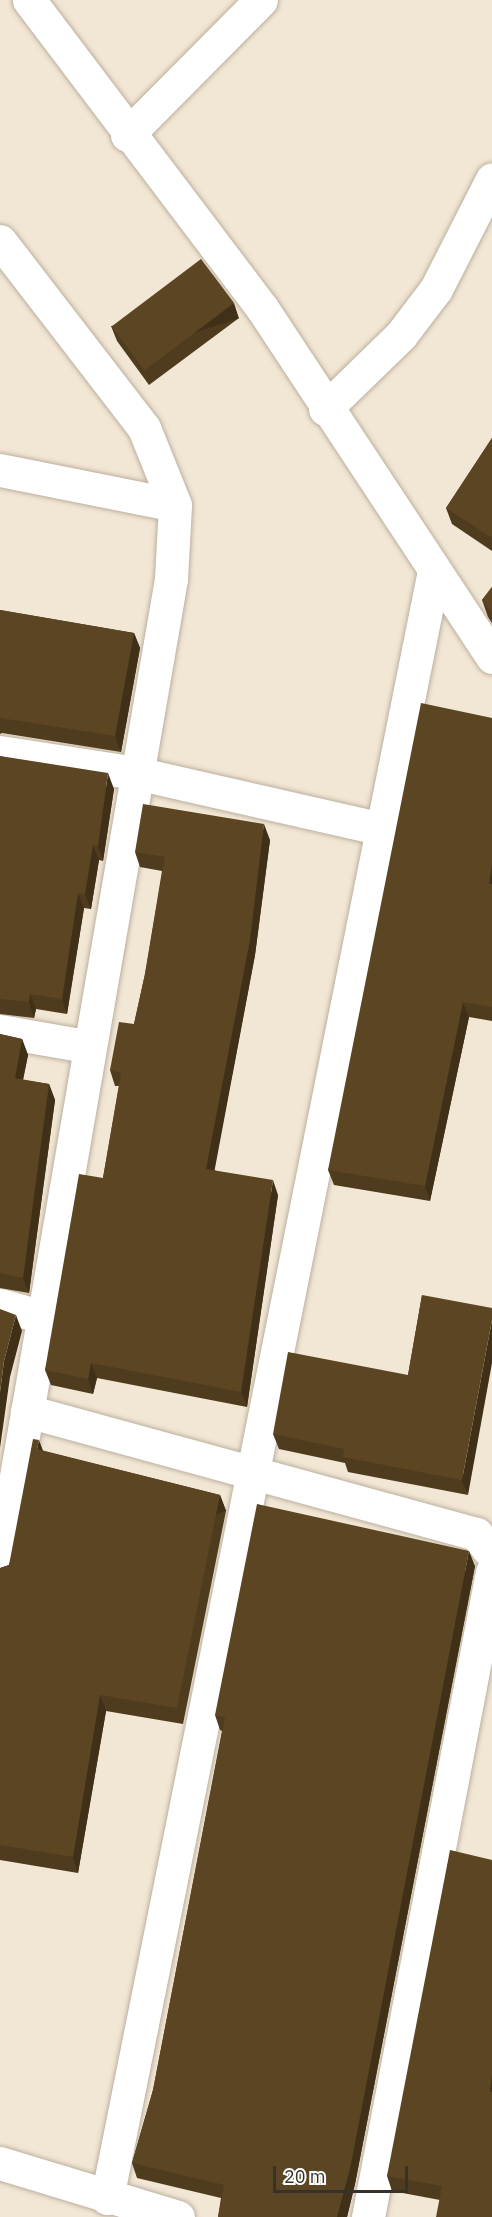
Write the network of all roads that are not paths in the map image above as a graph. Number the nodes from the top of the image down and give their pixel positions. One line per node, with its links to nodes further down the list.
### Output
1 (29, 0): 3 (street)
2 (261, 0): 3 (street)
3 (127, 135): 6 (street)
4 (492, 178): 6 (street)
5 (0, 241): 8 (street)
6 (325, 409): 9 (street)
7 (0, 470): 8 (street)
8 (175, 505): 12 (street)
9 (433, 575): 10 (street); 13 (street)
10 (492, 657)
11 (0, 752): 12 (street)
12 (135, 773): 13 (street); 15 (street)
13 (382, 829): 19 (street)
14 (0, 1031): 15 (street)
15 (86, 1046): 17 (street)
16 (0, 1305): 17 (street)
17 (40, 1316): 18 (street)
18 (27, 1412): 19 (street); 20 (street)
19 (256, 1471): 21 (street); 25 (street)
20 (4, 1531): 22 (street)
21 (492, 1554)
22 (0, 1569)
23 (492, 1572): 27 (street)
24 (0, 2163): 25 (street)
25 (107, 2198): 26 (street)
26 (178, 2217)
27 (368, 2217)

